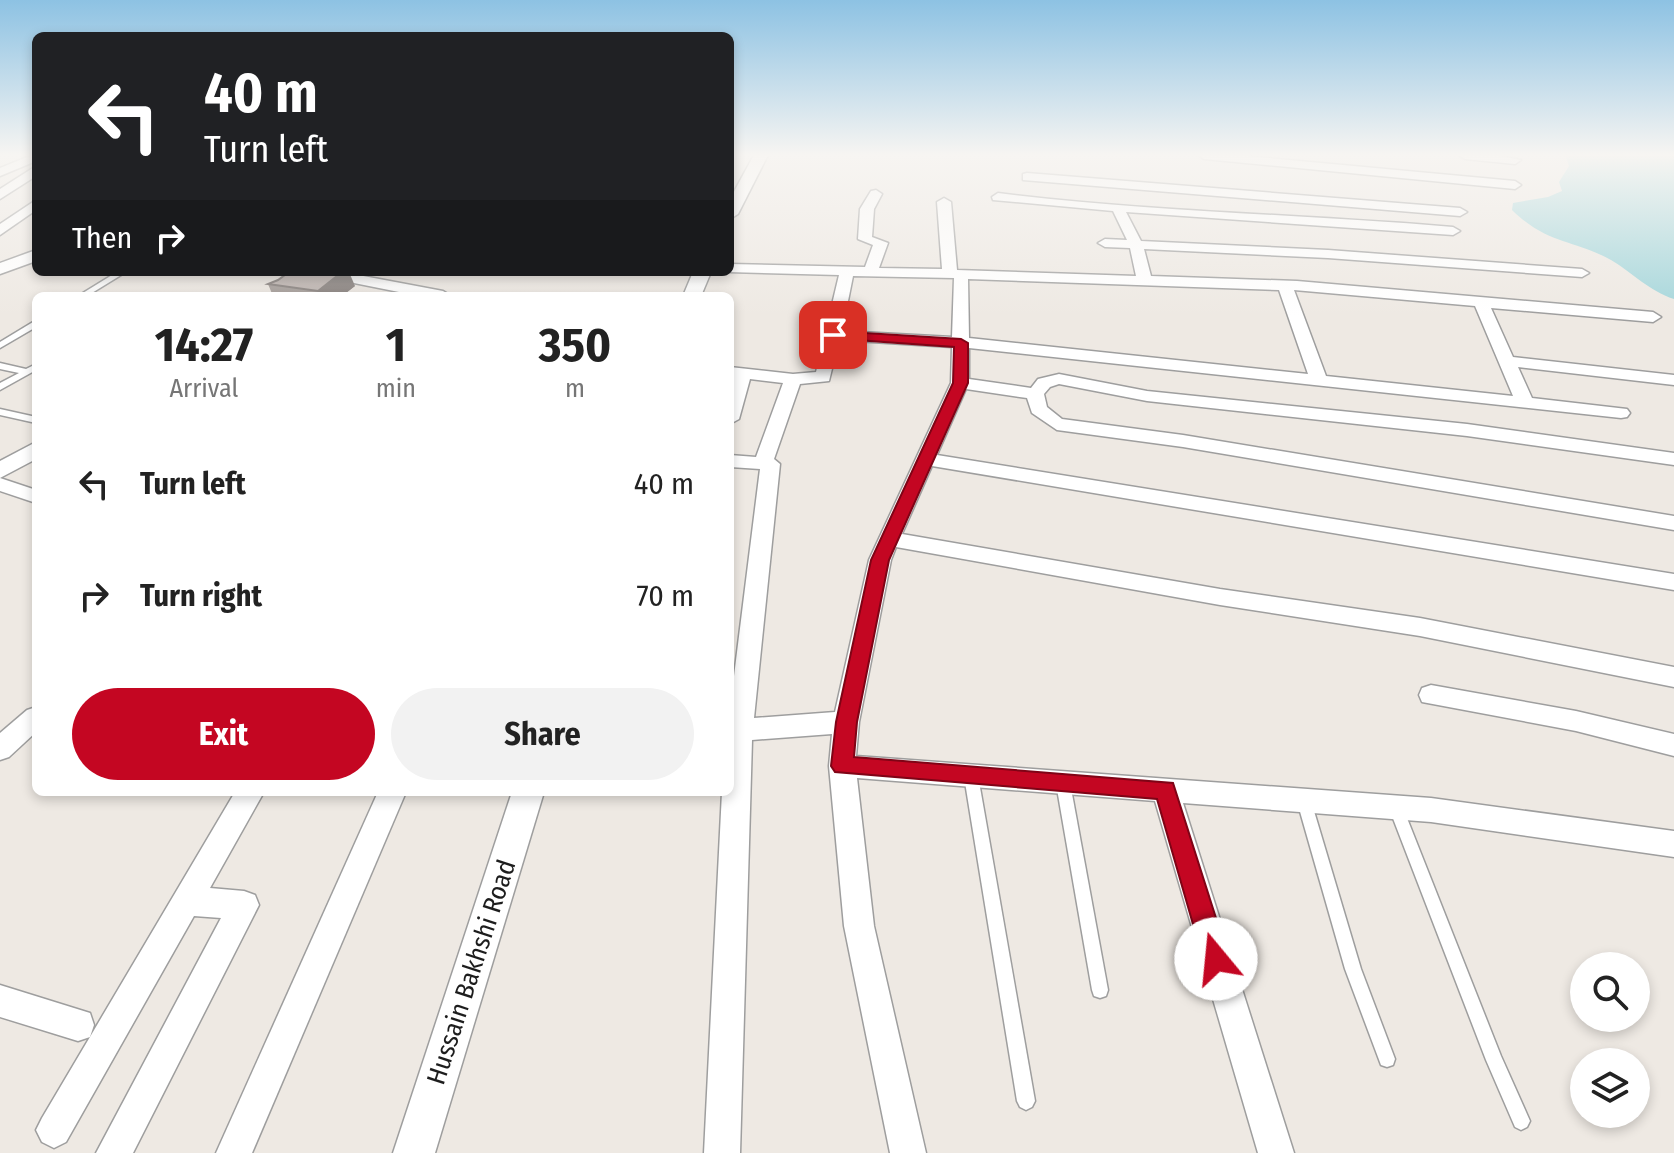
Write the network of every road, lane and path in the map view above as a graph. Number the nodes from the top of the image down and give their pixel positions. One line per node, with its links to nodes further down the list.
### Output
1 (30, 209): 7 (street)
2 (867, 209): 17 (street)
3 (945, 209): 20 (street)
4 (1118, 209): 9 (street); 11 (street)
5 (1428, 209): 6 (street)
6 (1460, 212)
7 (0, 231)
8 (1453, 231): 9 (street)
9 (1175, 233): 11 (street); 12 (street)
10 (1105, 243): 11 (street)
11 (1136, 244): 23 (street)
12 (1303, 254): 18 (street); 19 (street)
13 (32, 257): 15 (street)
14 (734, 268): 16 (street)
15 (0, 269)
16 (847, 271): 17 (street); 32 (street)
17 (870, 272): 20 (street)
18 (1314, 273): 24 (street); 26 (street)
19 (1582, 273)
20 (956, 274): 23 (street); 33 (street)
21 (115, 276): 27 (lane)
22 (340, 276): 28 (street)
23 (1145, 281): 25 (street)
24 (1423, 282)
25 (1285, 286): 26 (street); 41 (street)
26 (1321, 288): 29 (street)
27 (89, 292)
28 (422, 292)
29 (1481, 302): 30 (street); 35 (street)
30 (1653, 317)
31 (32, 326): 34 (lane)
32 (833, 335): 33 (street); 39 (street)
33 (961, 343): 41 (street); 42 (street)
34 (0, 346)
35 (1507, 361): 40 (street); 45 (street)
36 (0, 366): 37 (lane)
37 (31, 370): 43 (lane)
38 (737, 373): 39 (street)
39 (793, 379): 53 (street)
40 (1674, 380)
41 (1319, 381): 45 (street)
42 (960, 383): 44 (street); 50 (street)
43 (0, 387)
44 (1035, 394): 51 (street); 57 (street)
45 (1525, 403): 47 (street)
46 (0, 412): 48 (lane)
47 (1621, 413)
48 (32, 419)
49 (32, 451): 54 (street)
50 (925, 459): 58 (street); 59 (street)
51 (1674, 459)
52 (734, 461): 53 (street)
53 (763, 463): 64 (street)
54 (0, 471)
55 (0, 484): 56 (street)
56 (32, 496)
57 (1674, 523)
58 (889, 539): 60 (street); 63 (street)
59 (1674, 582)
60 (1674, 677)
61 (1431, 695): 65 (street)
62 (32, 721): 66 (street)
63 (846, 722): 64 (street); 67 (street)
64 (740, 730): 88 (street)
65 (1674, 745)
66 (0, 749)
67 (842, 766): 68 (street); 89 (street)
68 (971, 776): 69 (street); 82 (lane)
69 (1063, 783): 70 (street); 78 (lane)
70 (1165, 790): 74 (street); 90 (street)
71 (248, 796): 77 (street)
72 (390, 796): 86 (street)
73 (527, 796): 87 (street, Hussain Bakhshi Road)
74 (1303, 801): 75 (street); 81 (lane)
75 (1396, 808): 76 (street); 83 (lane)
76 (1674, 844)
77 (186, 901): 84 (street); 85 (street)
78 (1100, 990)
79 (0, 1001): 80 (street)
80 (78, 1025)
81 (1387, 1059)
82 (1026, 1101)
83 (1521, 1121)
84 (54, 1130)
85 (114, 1153)
86 (234, 1153)
87 (414, 1153)
88 (722, 1153)
89 (908, 1153)
90 (1276, 1153)

